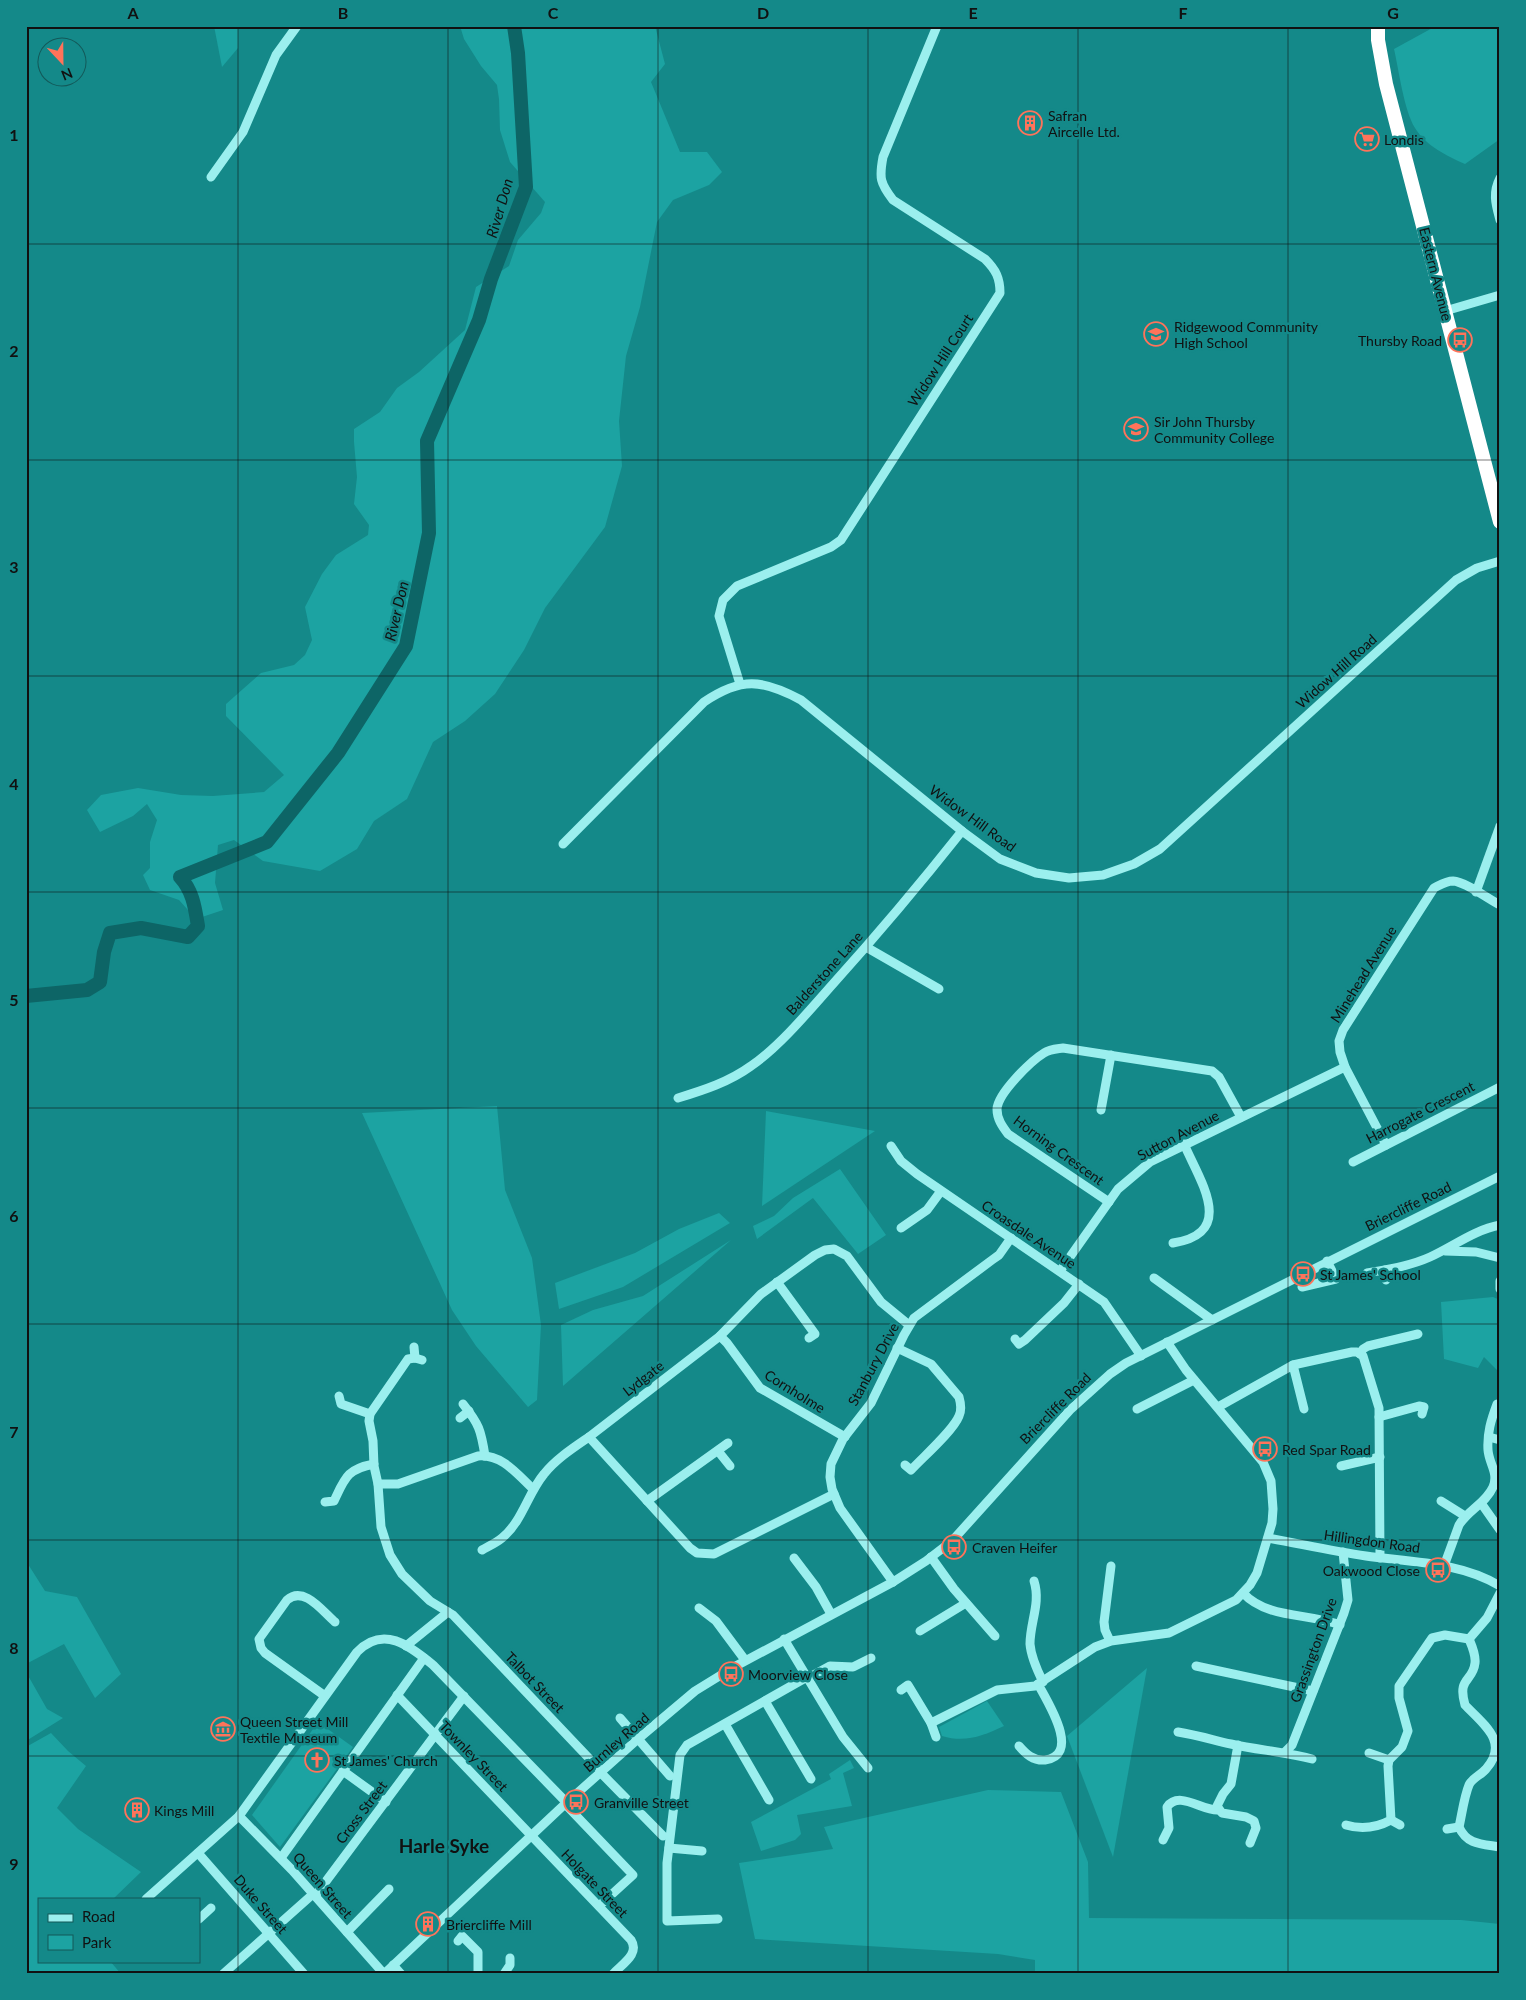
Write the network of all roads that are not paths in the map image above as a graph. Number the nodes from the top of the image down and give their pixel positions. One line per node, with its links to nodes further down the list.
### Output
1 (297, 26): 4 (street)
2 (937, 26): 11 (street, Widow Hill Court)
3 (1378, 26): 8 (highway, Eastern Avenue)
4 (211, 177)
5 (1500, 178): 6 (street)
6 (1500, 220)
7 (1500, 295): 8 (street)
8 (1445, 311): 9 (highway, Eastern Avenue)
9 (1500, 522)
10 (1500, 561): 13 (street, Widow Hill Road)
11 (740, 684): 13 (street, Widow Hill Road); 14 (street, Widow Hill Road)
12 (1500, 826): 15 (street)
13 (962, 831): 17 (street, Balderstone Lane)
14 (563, 844)
15 (1476, 892): 16 (street, Minehead Avenue); 20 (street, Minehead Avenue)
16 (1500, 905)
17 (866, 947): 18 (street); 22 (street, Balderstone Lane)
18 (940, 989)
19 (1111, 1056): 23 (street); 24 (street, Horning Crescent); 31 (street, Horning Crescent)
20 (1345, 1067): 24 (street, Sutton Avenue); 26 (street, Minehead Avenue)
21 (1500, 1087): 26 (street, Harrogate Crescent)
22 (678, 1098)
23 (1101, 1110)
24 (1241, 1117): 25 (street, Sutton Avenue)
25 (1184, 1144): 31 (street, Sutton Avenue); 35 (street)
26 (1386, 1145): 28 (street, Harrogate Crescent)
27 (892, 1146): 30 (street, Croasdale Avenue)
28 (1352, 1162)
29 (1500, 1176): 38 (street, Briercliffe Road)
30 (941, 1191): 33 (street); 34 (street, Croasdale Avenue)
31 (1109, 1202): 40 (street, Sutton Avenue)
32 (1500, 1224): 36 (street)
33 (901, 1228)
34 (1011, 1238): 40 (street, Croasdale Avenue); 50 (street, Stanbury Drive)
35 (1173, 1242)
36 (1442, 1251): 37 (street); 39 (street)
37 (1500, 1258)
38 (1327, 1261): 47 (street); 49 (street, Briercliffe Road)
39 (1385, 1270): 41 (street); 43 (street)
40 (1060, 1271): 46 (street, Croasdale Avenue)
41 (1367, 1273)
42 (1154, 1278): 49 (street)
43 (1386, 1280)
44 (1500, 1281): 48 (street)
45 (777, 1282): 50 (street, Lydgate); 51 (street); 53 (street, Lydgate)
46 (1079, 1284): 55 (street); 59 (street, Croasdale Avenue)
47 (1302, 1287)
48 (1500, 1289)
49 (1212, 1320): 54 (street, Briercliffe Road)
50 (909, 1325): 57 (street, Stanbury Drive)
51 (814, 1334)
52 (1418, 1334): 58 (street)
53 (720, 1336): 72 (street, Lydgate); 73 (street, Cornholme)
54 (1167, 1342): 59 (street, Briercliffe Road); 61 (street)
55 (1019, 1343)
56 (414, 1347): 68 (street)
57 (897, 1348): 73 (street, Stanbury Drive); 83 (street)
58 (1360, 1354): 60 (street); 70 (street)
59 (1141, 1356): 96 (street, Briercliffe Road)
60 (1293, 1365): 65 (street); 67 (street)
61 (1194, 1380): 65 (street); 66 (street)
62 (339, 1403): 68 (street)
63 (1497, 1404): 69 (street)
64 (1424, 1407): 70 (street)
65 (1218, 1408): 93 (street)
66 (1137, 1409)
67 (1304, 1409)
68 (370, 1414): 81 (street, Talbot Street)
69 (1496, 1415): 74 (street)
70 (1379, 1417): 79 (street)
71 (460, 1418): 78 (street)
72 (589, 1437): 85 (street, Lydgate); 87 (street)
73 (845, 1437): 86 (street, Stanbury Drive)
74 (1488, 1437): 75 (street); 90 (street)
75 (1500, 1440)
76 (728, 1443): 77 (street)
77 (718, 1451): 82 (street); 87 (street)
78 (485, 1456): 84 (street); 85 (street)
79 (1380, 1457): 80 (street); 98 (street)
80 (1345, 1463)
81 (374, 1464): 84 (street, Talbot Street); 89 (street)
82 (730, 1466)
83 (910, 1470)
84 (378, 1484): 108 (street, Talbot Street)
85 (533, 1489): 94 (street, Lydgate)
86 (834, 1494): 87 (street); 102 (street, Stanbury Drive)
87 (647, 1501)
88 (1441, 1501): 91 (street)
89 (334, 1503)
90 (1481, 1503): 91 (street); 92 (street)
91 (1465, 1516): 99 (street)
92 (1500, 1530)
93 (1268, 1538): 95 (street, Hillingdon Road); 104 (street)
94 (482, 1550)
95 (1343, 1552): 98 (street, Hillingdon Road); 111 (street, Grassington Drive)
96 (931, 1557): 102 (street, Briercliffe Road); 106 (street)
97 (794, 1558): 109 (street)
98 (1380, 1558): 99 (street, Hillingdon Road)
99 (1444, 1566): 103 (street, Hillingdon Road)
100 (1113, 1572): 116 (street)
101 (1034, 1581): 123 (street)
102 (893, 1582): 109 (street, Briercliffe Road)
103 (1500, 1586)
104 (1243, 1593): 111 (street); 116 (street)
105 (1500, 1593): 115 (street)
106 (966, 1603): 112 (street); 113 (street)
107 (699, 1608): 119 (street)
108 (448, 1611): 117 (street); 146 (street, Talbot Street)
109 (831, 1614): 114 (street, Briercliffe Road)
110 (335, 1622): 126 (street)
111 (1340, 1625): 125 (street, Grassington Drive)
112 (920, 1631)
113 (995, 1636)
114 (784, 1639): 119 (street, Briercliffe Road); 122 (street)
115 (1469, 1639): 143 (street); 157 (street)
116 (1110, 1641): 123 (street)
117 (406, 1646): 118 (street); 126 (street)
118 (424, 1658): 127 (street); 128 (street)
119 (745, 1660): 130 (street, Briercliffe Road)
120 (868, 1663): 122 (street)
121 (1196, 1666): 125 (street)
122 (808, 1678): 129 (street); 144 (street)
123 (1040, 1683): 132 (street); 139 (street)
124 (907, 1686): 132 (street)
125 (1313, 1691): 140 (street, Grassington Drive)
126 (325, 1696): 153 (street)
127 (397, 1696): 135 (street, Townley Street); 145 (street)
128 (464, 1696): 135 (street, Cross Street); 151 (street)
129 (765, 1701): 133 (street); 148 (street)
130 (668, 1715): 137 (street, Burnley Road)
131 (620, 1718): 137 (street)
132 (931, 1723): 136 (street)
133 (724, 1724): 149 (street); 164 (street)
134 (1178, 1732): 138 (street)
135 (435, 1735): 150 (street, Cross Street); 159 (street, Townley Street)
136 (936, 1737)
137 (638, 1739): 146 (street, Burnley Road); 147 (street)
138 (1238, 1745): 140 (street); 152 (street)
139 (1019, 1746)
140 (1285, 1752): 142 (street)
141 (1369, 1753): 143 (street)
142 (1312, 1759)
143 (1389, 1760): 154 (street)
144 (868, 1768)
145 (343, 1771): 150 (street); 167 (street)
146 (601, 1772): 151 (street, Burnley Road); 160 (street, Talbot Street)
147 (670, 1776)
148 (811, 1778)
149 (769, 1800)
150 (386, 1802): 169 (street, Cross Street)
151 (566, 1804): 159 (street, Burnley Road); 171 (street)
152 (1218, 1810): 161 (street); 162 (street)
153 (239, 1816): 166 (street); 167 (street, Queen Street)
154 (1391, 1820): 155 (street); 156 (street)
155 (1346, 1825)
156 (1400, 1825)
157 (1459, 1827): 158 (street); 163 (street)
158 (1447, 1829)
159 (532, 1836): 171 (street, Holgate Street); 179 (street, Burnley Road)
160 (663, 1836)
161 (1163, 1840)
162 (1250, 1843)
163 (1500, 1846)
164 (669, 1848): 165 (street); 174 (street)
165 (702, 1851)
166 (198, 1853): 170 (street); 176 (street, Duke Street)
167 (281, 1858): 169 (street, Queen Street)
168 (389, 1889): 175 (street)
169 (314, 1895): 175 (street, Queen Street); 176 (street, Cross Street)
170 (147, 1898)
171 (599, 1906): 186 (street, Holgate Street)
172 (211, 1908): 173 (street)
173 (200, 1918)
174 (718, 1919)
175 (347, 1932): 182 (street, Queen Street)
176 (269, 1934): 180 (street, Duke Street); 181 (street, Cross Street)
177 (462, 1936): 184 (street)
178 (512, 1961): 185 (street)
179 (393, 1965): 182 (street, Burnley Road); 183 (street)
180 (301, 1973)
181 (224, 1974)
182 (384, 1974)
183 (401, 1974)
184 (478, 1974)
185 (504, 1974)
186 (613, 1974)

